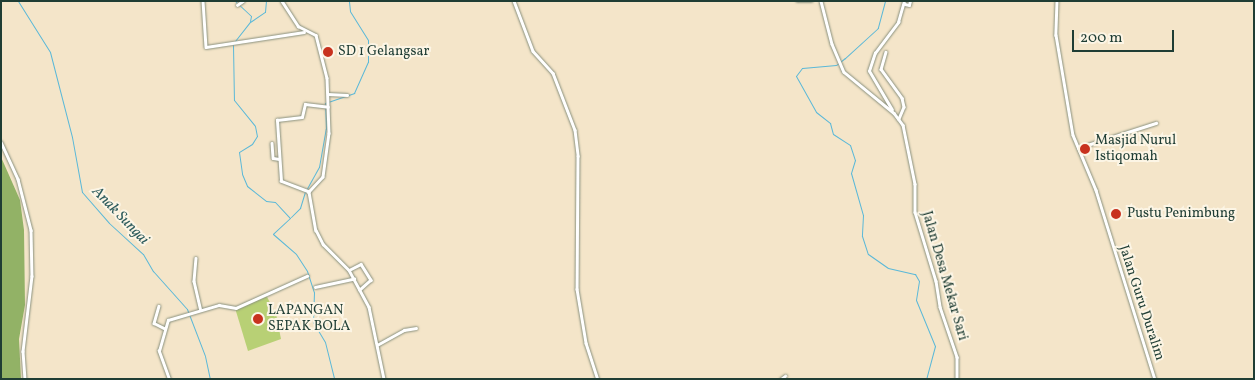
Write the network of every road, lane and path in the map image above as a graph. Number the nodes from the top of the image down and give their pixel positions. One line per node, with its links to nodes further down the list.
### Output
1 (203, 1): 12 (street)
2 (243, 1): 11 (street)
3 (282, 1): 12 (street)
4 (514, 1): 40 (street)
5 (797, 1): 6 (street)
6 (812, 1)
7 (821, 1): 17 (street, Jalan Desa Mekar Sari)
8 (910, 1): 10 (street)
9 (1057, 1): 22 (street, Jalan Guru Duralim)
10 (904, 3): 17 (street)
11 (237, 5)
12 (305, 32): 14 (street)
13 (886, 52): 18 (street)
14 (328, 94): 15 (street); 16 (street)
15 (348, 95)
16 (327, 107): 23 (street); 24 (street)
17 (894, 113): 18 (street, Jalan Desa Mekar Sari)
18 (899, 119): 42 (street, Jalan Desa Mekar Sari)
19 (1156, 122): 22 (street)
20 (1, 142): 37 (street)
21 (272, 143): 23 (street)
22 (1078, 148): 43 (street, Jalan Guru Duralim)
23 (279, 159): 24 (street)
24 (309, 192): 26 (street)
25 (196, 258): 32 (street)
26 (349, 270): 28 (street); 30 (street)
27 (307, 276): 32 (street)
28 (354, 279): 29 (street); 30 (street)
29 (315, 287)
30 (360, 290): 35 (street)
31 (159, 306): 33 (street)
32 (200, 308): 33 (street)
33 (164, 328): 38 (street)
34 (416, 328): 35 (street)
35 (377, 345): 39 (street)
36 (784, 376): 41 (street)
37 (25, 379)
38 (170, 379)
39 (384, 379)
40 (598, 379)
41 (781, 379)
42 (957, 379)
43 (1155, 379)

